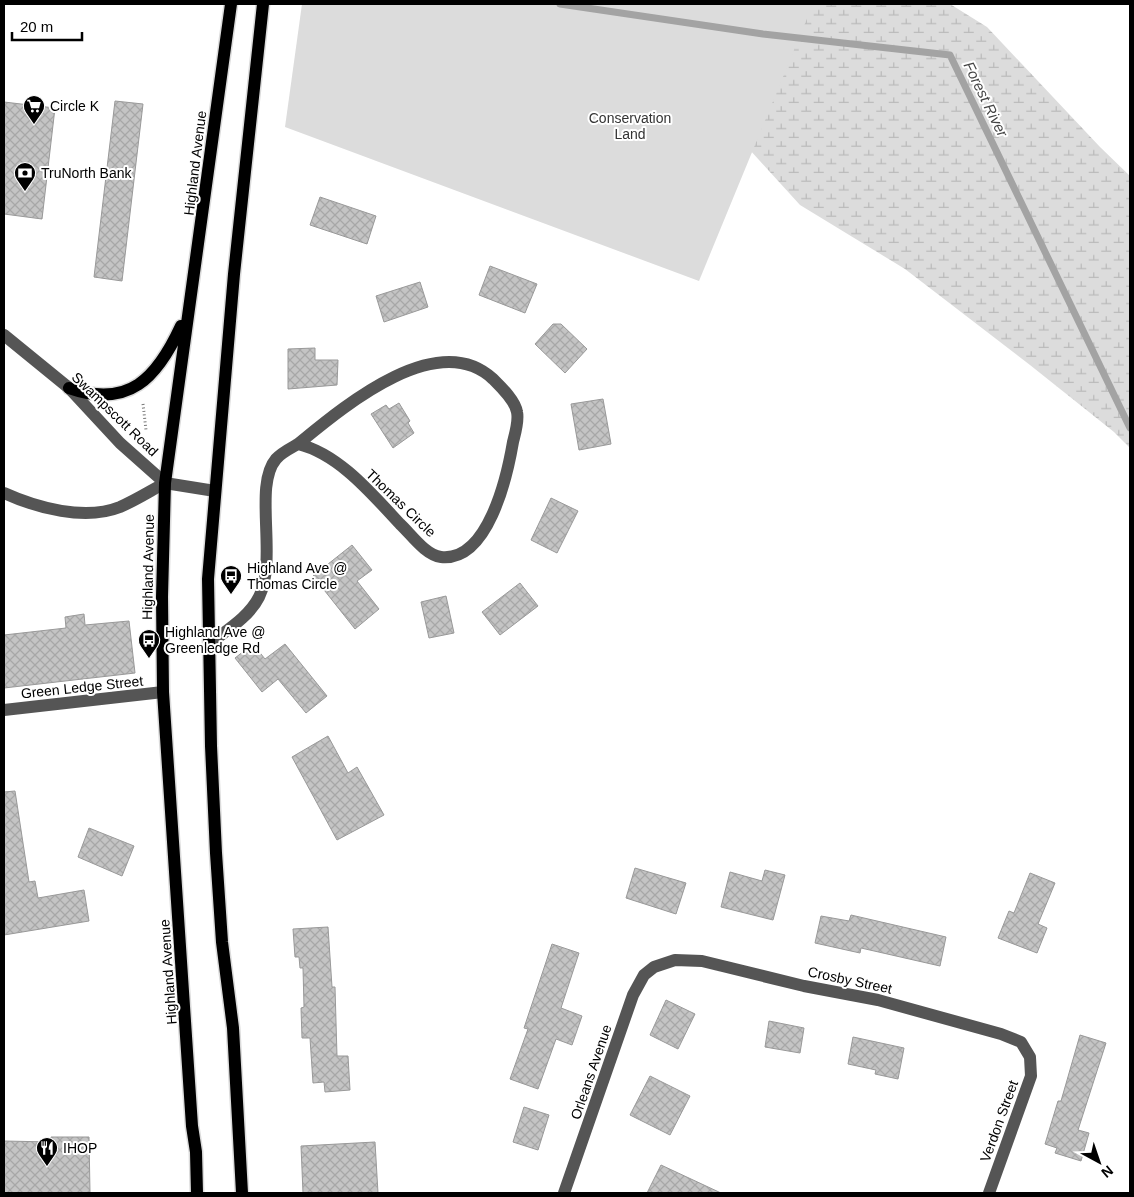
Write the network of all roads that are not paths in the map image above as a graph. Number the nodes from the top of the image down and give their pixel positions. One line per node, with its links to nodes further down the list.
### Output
1 (231, 4): 3 (main road, Highland Avenue)
2 (264, 4): 8 (main road)
3 (186, 315): 5 (main road); 7 (main road, Highland Avenue)
4 (4, 335): 5 (street, Swampscott Road)
5 (69, 388): 7 (street, Swampscott Road)
6 (298, 444): 6 (street, Thomas Circle); 10 (street, Thomas Circle)
7 (165, 483): 8 (street); 9 (street); 11 (main road, Highland Avenue)
8 (216, 491): 10 (main road)
9 (4, 493)
10 (210, 644): 16 (main road)
11 (163, 692): 12 (street, Green Ledge Street); 15 (main road, Highland Avenue)
12 (4, 710)
13 (654, 967): 14 (street, Crosby Street); 17 (street, Orleans Avenue)
14 (1030, 1057): 18 (street, Verdon Street)
15 (196, 1193)
16 (242, 1193)
17 (564, 1193)
18 (989, 1193)

